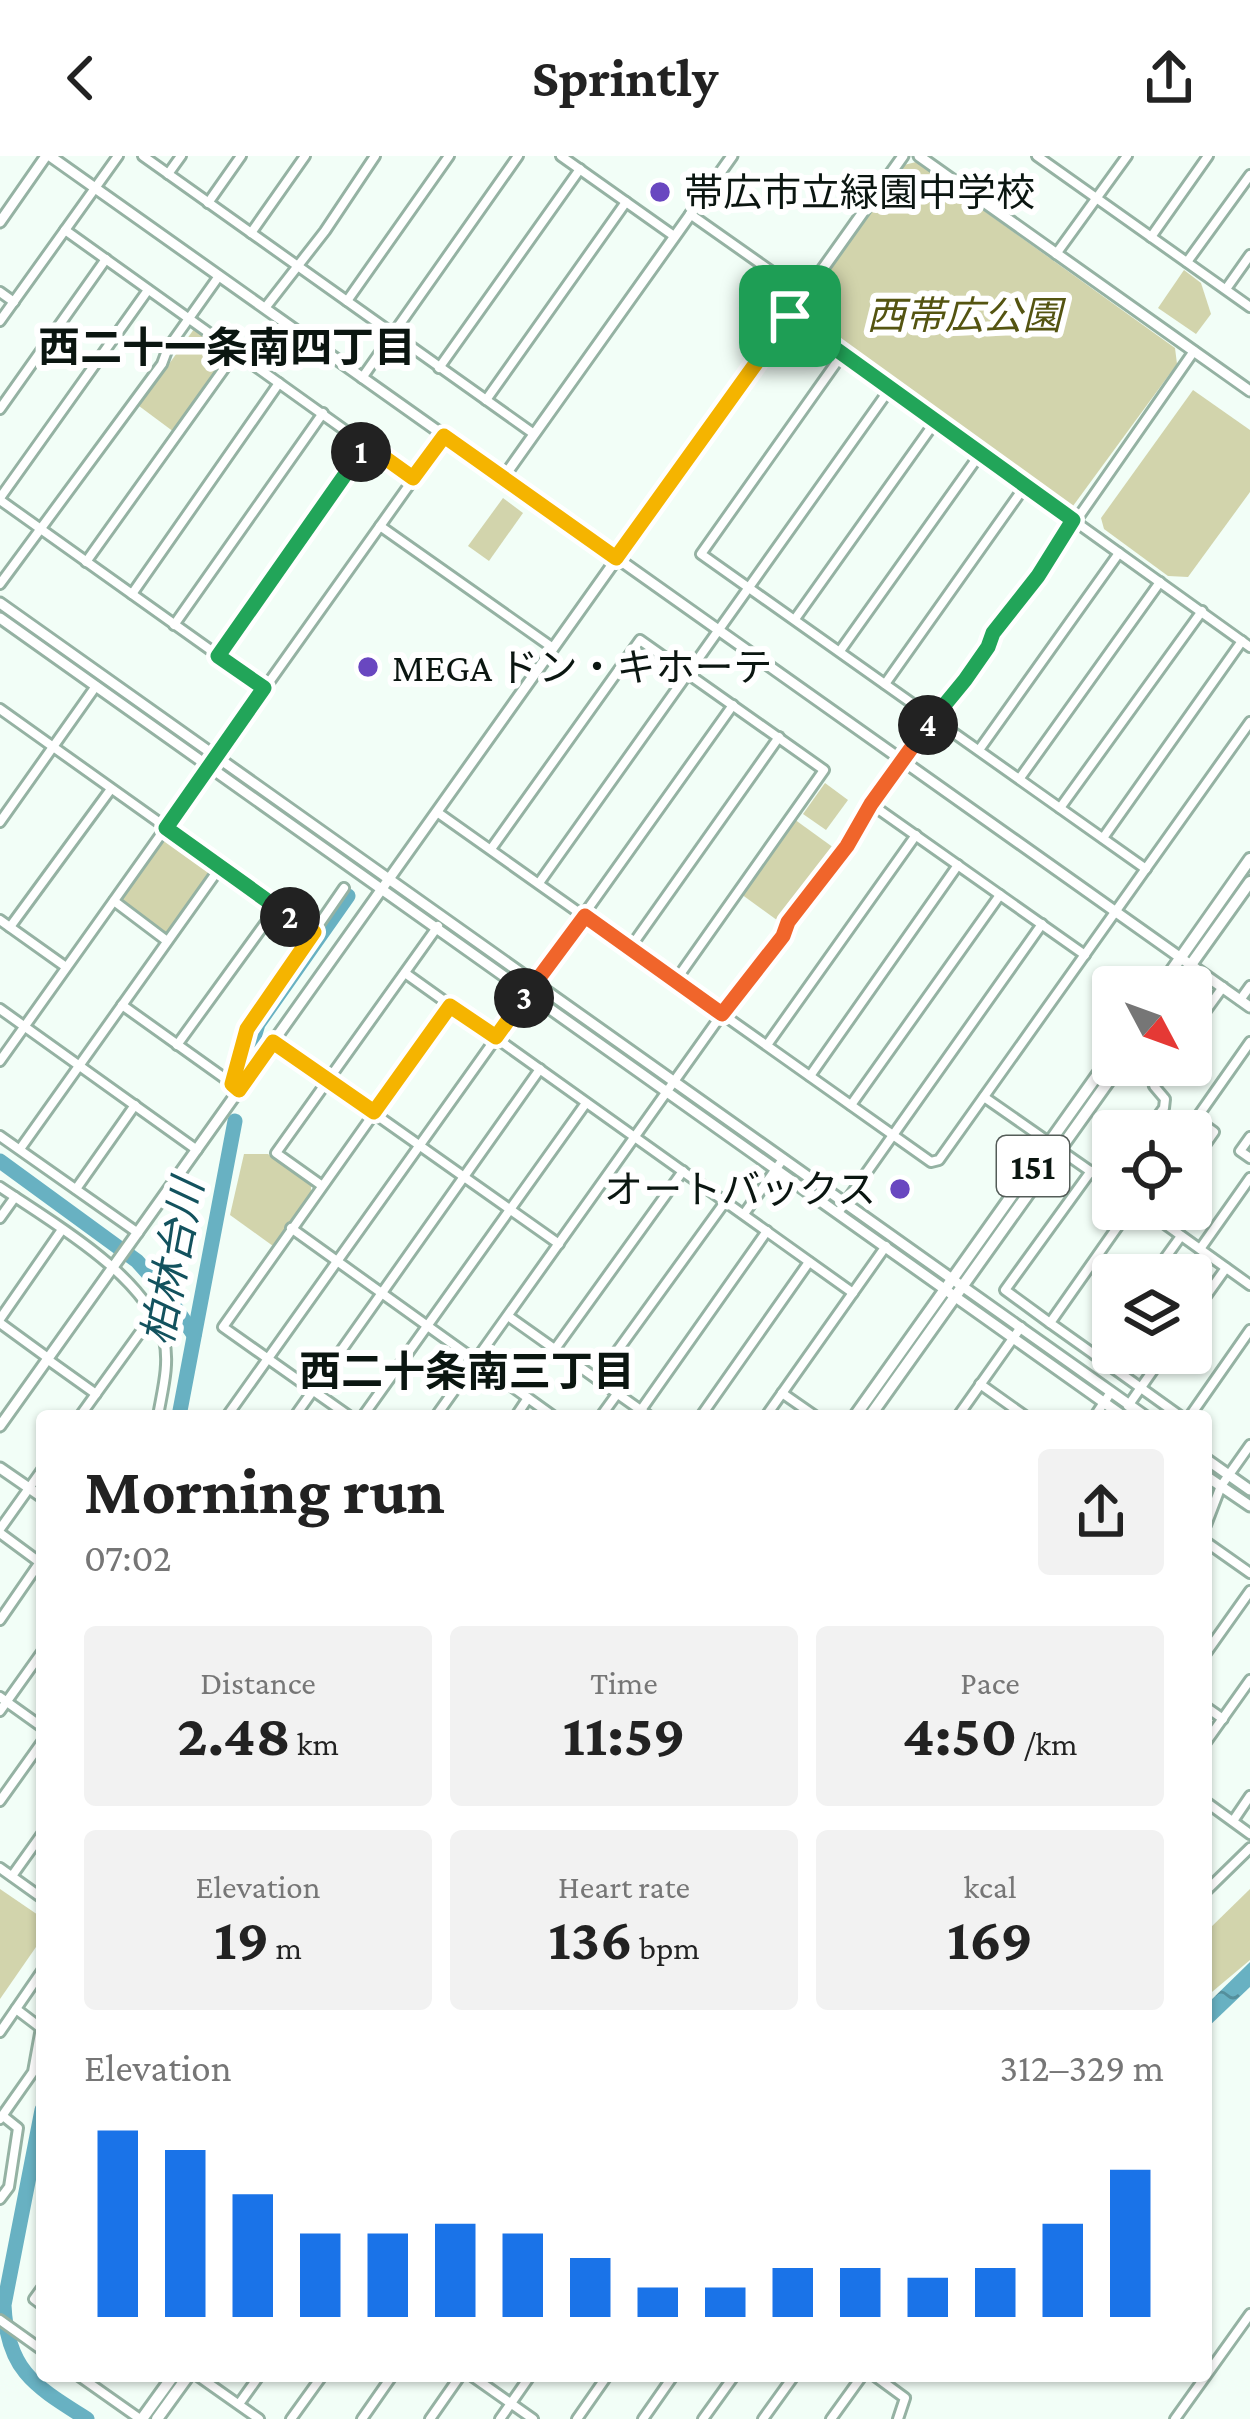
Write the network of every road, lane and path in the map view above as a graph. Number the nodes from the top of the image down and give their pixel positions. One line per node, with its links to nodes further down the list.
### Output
1 (48, 156): 21 (street); 26 (street)
2 (118, 156): 21 (street)
3 (142, 156): 19 (street)
4 (181, 156): 19 (street)
5 (242, 156): 24 (street)
6 (305, 156): 28 (street)
7 (375, 156): 35 (street)
8 (449, 156): 41 (street)
9 (518, 156): 48 (street)
10 (561, 156): 18 (street)
11 (732, 156): 25 (street)
12 (903, 156): 40 (street)
13 (919, 156): 31 (street)
14 (1037, 156): 17 (street)
15 (1126, 156): 22 (street)
16 (1208, 156): 30 (street)
17 (1052, 160): 22 (street)
18 (580, 169): 23 (street); 52 (street)
19 (168, 174): 24 (street)
20 (1250, 175): 34 (street)
21 (94, 188): 27 (street); 36 (street)
22 (1096, 198): 30 (street); 31 (street)
23 (626, 202): 29 (street); 58 (street)
24 (208, 203): 28 (street)
25 (690, 214): 29 (street); 40 (street)
26 (0, 222)
27 (65, 230): 33 (street); 42 (street)
28 (251, 232): 35 (street)
29 (674, 236): 62 (street)
30 (1151, 237): 34 (street)
31 (1057, 254): 49 (street)
32 (1250, 255): 37 (street)
33 (106, 259): 38 (street); 59 (street)
34 (1187, 262): 37 (street)
35 (296, 266): 41 (street); 44 (street)
36 (219, 276): 44 (street); 46 (street)
37 (1226, 289): 43 (street)
38 (148, 290): 46 (street); 69 (street)
39 (0, 292): 42 (street)
40 (805, 295): 45 (street)
41 (347, 301): 48 (street)
42 (14, 302): 47 (street)
43 (1250, 307)
44 (265, 308): 54 (street)
45 (790, 316): 51 (street); 74 (street)
46 (190, 319): 50 (street); 72 (street)
47 (0, 321)
48 (392, 334): 52 (street); 54 (street)
49 (1193, 351): 56 (street); 70 (street)
50 (236, 352): 55 (street); 75 (street)
51 (841, 356): 57 (street); 78 (street)
52 (439, 368): 58 (street)
53 (1250, 373): 56 (street)
54 (362, 378): 63 (street)
55 (279, 383): 60 (street); 79 (street)
56 (1245, 388)
57 (889, 390): 61 (street); 78 (street)
58 (486, 400): 62 (street)
59 (0, 409)
60 (323, 413): 64 (street); 84 (street)
61 (935, 422): 65 (street); 83 (street)
62 (534, 434): 67 (street)
63 (444, 436): 66 (street); 67 (street)
64 (367, 445): 66 (street); 89 (street)
65 (980, 454): 68 (street); 88 (street)
66 (413, 478): 71 (street)
67 (503, 478): 74 (street)
68 (1025, 486): 70 (street); 92 (street)
69 (0, 499): 72 (street)
70 (1073, 520): 73 (street); 96 (street)
71 (380, 526): 87 (street); 93 (street)
72 (39, 529): 75 (street); 77 (street)
73 (1119, 553): 76 (street); 100 (street)
74 (616, 558): 85 (street); 87 (street)
75 (86, 562): 79 (street)
76 (1160, 581): 81 (street); 103 (street)
77 (0, 584)
78 (749, 587): 83 (street); 85 (street)
79 (132, 594): 84 (street)
80 (0, 603): 91 (street)
81 (1202, 611): 86 (street); 106 (street)
82 (0, 618): 91 (street)
83 (795, 619): 88 (street)
84 (174, 625): 89 (street)
85 (718, 630): 90 (street); 102 (street)
86 (1246, 644): 111 (street)
87 (553, 648): 107 (street)
88 (840, 651): 92 (street)
89 (218, 656): 93 (street)
90 (688, 673): 94 (street); 112 (street); 118 (street)
91 (99, 681): 99 (street); 101 (street)
92 (885, 684): 96 (street)
93 (264, 688): 101 (street)
94 (733, 705): 98 (street); 125 (street)
95 (0, 709): 99 (street)
96 (933, 718): 100 (street); 102 (street)
97 (1250, 722): 116 (street)
98 (779, 737): 133 (street); 140 (street)
99 (52, 747): 104 (street); 108 (street)
100 (979, 750): 103 (street)
101 (213, 761): 109 (street); 119 (street)
102 (902, 761): 105 (street); 124 (street)
103 (1020, 778): 106 (street)
104 (110, 789): 109 (street); 129 (street)
105 (871, 804): 110 (street); 149 (street)
106 (1060, 808): 111 (street)
107 (437, 812): 112 (street); 119 (street)
108 (0, 822)
109 (166, 828): 114 (street); 122 (street)
110 (916, 835): 115 (street); 155 (street)
111 (1103, 838): 116 (street)
112 (491, 849): 118 (street)
113 (1250, 860): 135 (main road)
114 (221, 866): 123 (street); 132 (street)
115 (958, 866): 121 (street); 159 (street)
116 (1146, 869): 124 (street)
117 (1250, 882): 135 (main road)
118 (538, 883): 125 (street)
119 (386, 884): 126 (street); 130 (street); 152 (street)
120 (344, 888): 131 (street)
121 (1000, 895): 128 (street); 168 (street)
122 (114, 901): 132 (street); 138 (street)
123 (277, 908): 131 (street); 154 (street)
124 (1115, 912): 134 (street); 135 (street)
125 (585, 916): 133 (street); 142 (street)
126 (443, 918): 130 (street); 142 (street)
127 (0, 920): 129 (street)
128 (1042, 924): 134 (street); 171 (street)
129 (10, 927): 138 (street)
130 (436, 928): 139 (street); 142 (street)
131 (314, 932): 163 (street)
132 (167, 940): 146 (street)
133 (630, 948): 140 (street)
134 (1085, 955): 165 (street)
135 (1186, 961): 136 (main road); 137 (main road); 143 (street)
136 (1181, 966)
137 (1184, 966)
138 (66, 968): 150 (street)
139 (405, 973): 147 (street); 160 (street)
140 (676, 980): 149 (street)
141 (1250, 986): 145 (street)
142 (531, 988): 151 (street); 164 (street)
143 (1223, 988): 144 (street); 145 (street)
144 (1212, 1002)
145 (1245, 1003)
146 (122, 1006): 154 (street); 157 (street)
147 (450, 1006): 151 (street); 170 (street)
148 (0, 1009): 150 (street)
149 (722, 1014): 155 (street); 164 (street)
150 (24, 1027): 156 (street); 157 (street)
151 (496, 1037): 158 (street); 175 (street)
152 (273, 1042): 160 (street); 163 (street)
153 (1250, 1042): 169 (street)
154 (177, 1045): 163 (street)
155 (767, 1046): 159 (street)
156 (0, 1060)
157 (80, 1066): 167 (street); 177 (street)
158 (540, 1069): 166 (street); 183 (street)
159 (810, 1076): 168 (street)
160 (328, 1081): 170 (street); 185 (street)
161 (1092, 1086): 176 (main road, 151)
162 (1103, 1086): 176 (main road, 151)
163 (236, 1087): 178 (street)
164 (671, 1087): 173 (street); 180 (street)
165 (984, 1096): 171 (street); 176 (street)
166 (586, 1103): 173 (street); 191 (street)
167 (135, 1105): 178 (street); 187 (street)
168 (851, 1105): 171 (street)
169 (1202, 1110)
170 (374, 1112): 175 (street); 185 (street)
171 (892, 1134): 190 (street)
172 (0, 1136): 177 (street)
173 (635, 1137): 182 (street); 202 (street)
174 (1250, 1137): 179 (street)
175 (418, 1144): 183 (street); 206 (street)
176 (1055, 1146): 181 (street); 211 (main road, 151)
177 (20, 1150): 187 (street)
178 (196, 1150): 201 (street)
179 (1250, 1158)
180 (780, 1164): 190 (street); 192 (street)
181 (1091, 1171): 218 (street)
182 (683, 1172): 189 (street); 222 (street)
183 (465, 1177): 191 (street); 213 (street)
184 (1250, 1178): 204 (street)
185 (321, 1185): 194 (street)
186 (0, 1187): 188 (street)
187 (76, 1189): 201 (street)
188 (15, 1197): 193 (street); 197 (street)
189 (725, 1202): 192 (street); 229 (street)
190 (842, 1208): 199 (street); 203 (street)
191 (511, 1210): 202 (street); 219 (street)
192 (743, 1214): 198 (street)
193 (0, 1218)
194 (291, 1228): 206 (street); 225 (street)
195 (1115, 1230): 218 (street)
196 (1175, 1230): 200 (street)
197 (62, 1231): 208 (street); 217 (street)
198 (767, 1232): 207 (street); 250 (street)
199 (893, 1236): 203 (street); 211 (street)
200 (1181, 1236): 204 (street); 205 (street)
201 (134, 1238): 208 (street)
202 (559, 1244): 216 (street)
203 (886, 1247): 211 (street); 214 (street)
204 (1200, 1249): 209 (street)
205 (1168, 1254)
206 (337, 1261): 213 (street); 225 (street)
207 (809, 1262): 214 (street); 251 (street)
208 (116, 1263): 215 (street); 224 (street)
209 (1226, 1268): 210 (street); 212 (street)
210 (1248, 1279)
211 (954, 1287): 221 (street); 254 (main road, 151); 255 (main road, 151)
212 (1212, 1288)
213 (382, 1293): 219 (street); 232 (street)
214 (853, 1294): 234 (street)
215 (153, 1314): 235 (street); 240 (street)
216 (508, 1316): 222 (street); 226 (street)
217 (0, 1321): 224 (street)
218 (1050, 1323): 223 (street)
219 (428, 1327): 226 (street); 244 (street)
220 (1250, 1330): 263 (street)
221 (1017, 1332): 230 (street); 233 (street); 238 (street)
222 (555, 1349): 229 (street)
223 (1092, 1353)
224 (47, 1358): 235 (street); 264 (street)
225 (268, 1358): 232 (street); 241 (street)
226 (476, 1360): 237 (street); 245 (street)
227 (1121, 1374): 231 (street)
228 (1151, 1374): 231 (street)
229 (597, 1379): 236 (street)
230 (980, 1384): 256 (street); 257 (street)
231 (1141, 1388): 261 (street); 262 (street)
232 (313, 1390): 242 (street); 243 (street)
233 (1112, 1392): 238 (street); 260 (street)
234 (782, 1393): 252 (street); 253 (street)
235 (96, 1394): 239 (street)
236 (617, 1394): 248 (street); 249 (street)
237 (528, 1398): 246 (street); 247 (street)
238 (1104, 1402): 258 (street); 259 (street)
239 (84, 1410)
240 (159, 1410)
241 (231, 1410)
242 (299, 1410)
243 (341, 1410)
244 (367, 1410)
245 (440, 1410)
246 (520, 1410)
247 (545, 1410)
248 (605, 1410)
249 (641, 1410)
250 (647, 1410)
251 (705, 1410)
252 (770, 1410)
253 (806, 1410)
254 (860, 1410)
255 (874, 1410)
256 (962, 1410)
257 (1016, 1410)
258 (1099, 1410)
259 (1121, 1410)
260 (1124, 1410)
261 (1126, 1410)
262 (1172, 1410)
263 (1194, 1410)
264 (0, 1426)
265 (1250, 1445): 268 (street)
266 (1212, 1463): 268 (street)
267 (0, 1468): 272 (street)
268 (1229, 1475): 271 (street); 273 (street)
269 (36, 1478): 272 (street)
270 (1212, 1480): 271 (street)
271 (1221, 1486): 275 (street); 276 (street)
272 (29, 1488): 274 (street); 277 (street)
273 (1250, 1490)
274 (36, 1493)
275 (1250, 1506)
276 (1212, 1509)
277 (0, 1531): 279 (street)
278 (1212, 1546): 281 (street)
279 (36, 1559)
280 (36, 1570): 283 (street)
281 (1250, 1573)
282 (1250, 1592): 284 (street)
283 (0, 1620)
284 (1212, 1645)
285 (36, 1660): 287 (street)
286 (1250, 1680): 289 (street)
287 (2, 1703): 290 (street)
288 (1212, 1712): 289 (street)
289 (1222, 1719): 291 (street)
290 (36, 1723)
291 (1212, 1733)
292 (36, 1750): 294 (street)
293 (1250, 1796): 296 (street)
294 (0, 1801)
295 (1212, 1806): 296 (street)
296 (1233, 1821): 297 (street)
297 (1250, 1834)
298 (36, 1842): 301 (street)
299 (1250, 1848): 302 (street)
300 (0, 1868): 301 (street)
301 (11, 1876): 303 (street)
302 (1212, 1885)
303 (36, 1894)
304 (36, 1980): 305 (street)
305 (16, 2009): 306 (street); 307 (street)
306 (36, 2024)
307 (0, 2032)
308 (36, 2056): 309 (street)
309 (1, 2117): 310 (street)
310 (0, 2199)
311 (1250, 2314): 314 (street)
312 (0, 2320): 313 (street)
313 (36, 2345)
314 (1212, 2367)
315 (88, 2382): 333 (street)
316 (101, 2382): 333 (street)
317 (169, 2382): 336 (main road)
318 (184, 2382): 337 (main road)
319 (206, 2382): 335 (street)
320 (255, 2382): 335 (street)
321 (318, 2382): 339 (street)
322 (388, 2382): 340 (street)
323 (456, 2382): 341 (street)
324 (480, 2382): 334 (street)
325 (526, 2382): 334 (street)
326 (603, 2382): 344 (street)
327 (669, 2382): 345 (street)
328 (730, 2382): 346 (street)
329 (790, 2382): 347 (street)
330 (858, 2382): 348 (street)
331 (883, 2382): 349 (street)
332 (1201, 2382): 350 (street)
333 (97, 2388): 336 (street)
334 (511, 2404): 342 (street); 343 (street)
335 (239, 2405): 338 (street)
336 (141, 2419)
337 (157, 2419)
338 (259, 2419)
339 (291, 2419)
340 (362, 2419)
341 (430, 2419)
342 (500, 2419)
343 (533, 2419)
344 (577, 2419)
345 (643, 2419)
346 (703, 2419)
347 (763, 2419)
348 (831, 2419)
349 (898, 2419)
350 (1175, 2419)

